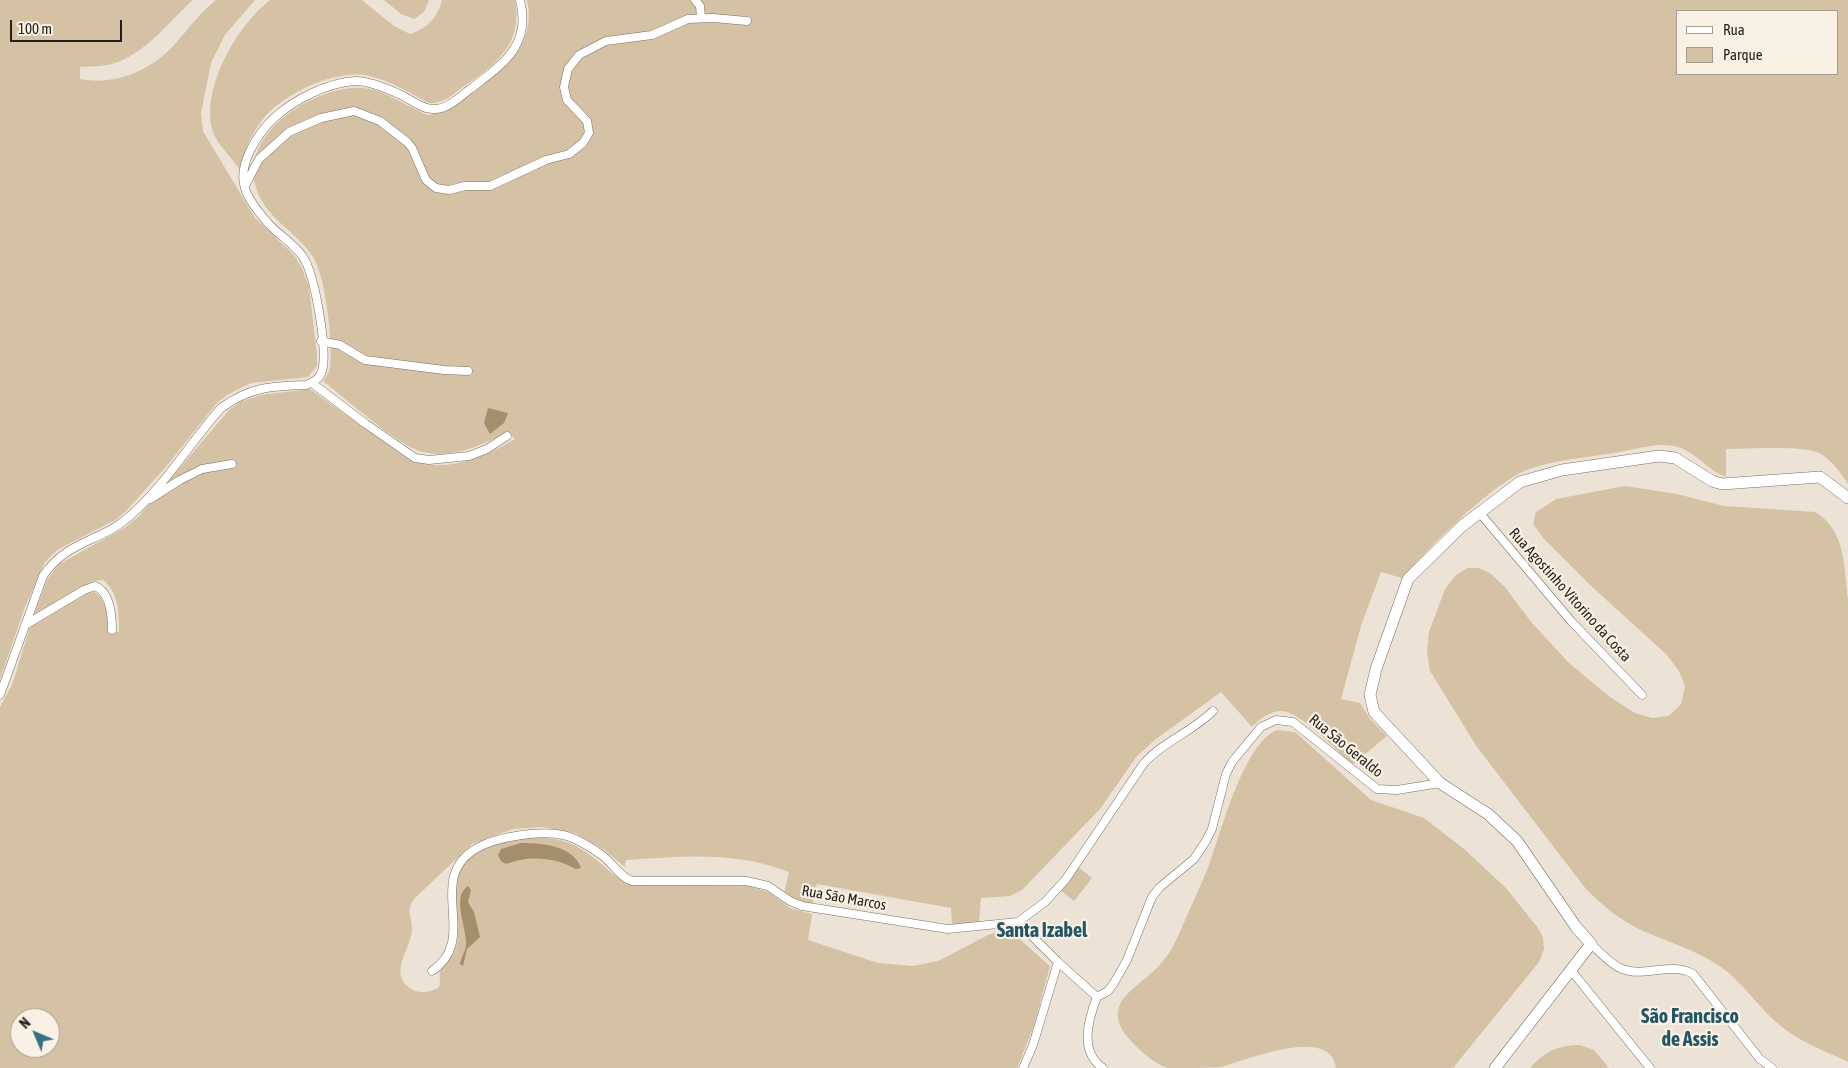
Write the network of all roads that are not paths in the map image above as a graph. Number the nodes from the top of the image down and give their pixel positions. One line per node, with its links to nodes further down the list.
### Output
1 (696, 0): 3 (street)
2 (521, 1): 5 (street)
3 (701, 18): 4 (street); 5 (street)
4 (747, 21)
5 (245, 188): 6 (street)
6 (322, 341): 7 (street); 8 (street)
7 (468, 371)
8 (312, 382): 9 (street); 12 (street)
9 (507, 436)
10 (232, 464): 12 (street)
11 (1848, 498): 13 (street)
12 (146, 501): 14 (street)
13 (1479, 512): 17 (street, Rua Agostinho Vitorino da Costa); 19 (street)
14 (25, 625): 15 (street); 16 (street)
15 (112, 630)
16 (0, 694)
17 (1642, 695)
18 (1213, 711): 20 (street)
19 (1440, 784): 21 (street); 25 (street, Rua São Geraldo)
20 (1018, 922): 22 (street); 24 (street, Rua São Marcos)
21 (1591, 944): 23 (street); 30 (street)
22 (1058, 962): 25 (street); 26 (street)
23 (1570, 969): 28 (street); 29 (street)
24 (432, 971)
25 (1097, 997): 27 (street)
26 (1023, 1068)
27 (1103, 1068)
28 (1495, 1068)
29 (1650, 1068)
30 (1772, 1068)

